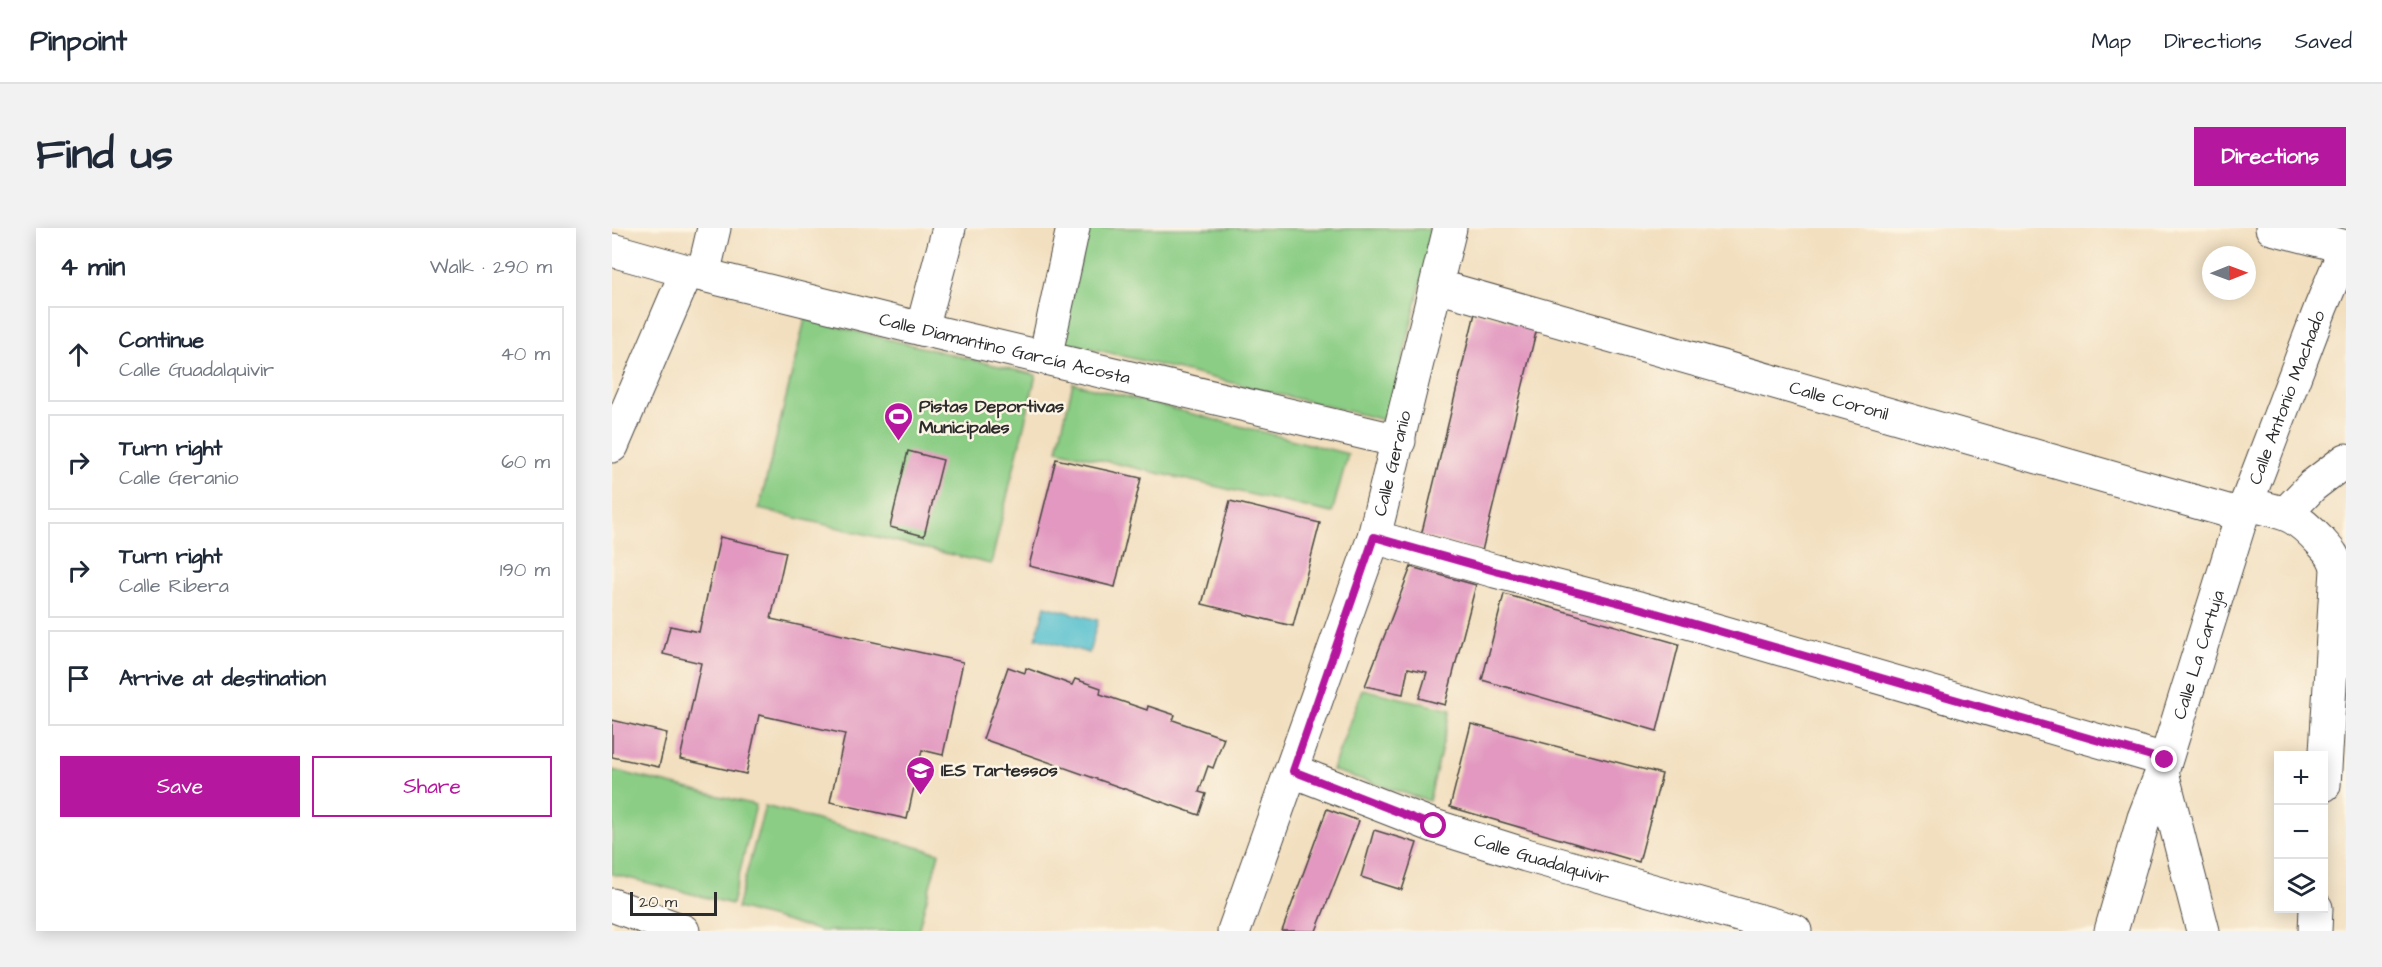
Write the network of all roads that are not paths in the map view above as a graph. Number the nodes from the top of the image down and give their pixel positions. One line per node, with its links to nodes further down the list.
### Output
1 (714, 228): 8 (street)
2 (949, 228): 10 (street)
3 (1073, 228): 11 (street)
4 (1450, 228): 9 (street, Calle Geranio)
5 (2272, 228): 6 (street)
6 (2346, 247): 15 (street, Calle Antonio Machado)
7 (612, 250): 8 (street, Calle Diamantino García Acosta)
8 (695, 273): 10 (street, Calle Diamantino García Acosta); 13 (street)
9 (1437, 286): 12 (street, Calle Geranio); 15 (street, Calle Coronil)
10 (922, 329): 11 (street, Calle Diamantino García Acosta)
11 (1045, 358): 12 (street, Calle Diamantino García Acosta)
12 (1399, 441): 17 (street, Calle Geranio)
13 (612, 446)
14 (2346, 460): 16 (street)
15 (2244, 509): 16 (street, Calle Coronil); 21 (street, Calle La Cartuja)
16 (2286, 513): 18 (street)
17 (1374, 537): 21 (street); 22 (street, Calle Geranio)
18 (2341, 558): 19 (street)
19 (2338, 687): 20 (street)
20 (2328, 757)
21 (2163, 766): 23 (street, Calle La Cartuja); 24 (street)
22 (1293, 771): 28 (street, Calle Geranio); 29 (street, Calle Guadalquivir)
23 (2134, 850): 24 (street); 30 (street, Calle La Cartuja)
24 (2183, 854): 31 (street)
25 (612, 905): 27 (street)
26 (2316, 913): 32 (street)
27 (683, 931)
28 (1234, 931)
29 (1795, 931)
30 (2111, 931)
31 (2203, 931)
32 (2315, 931)

